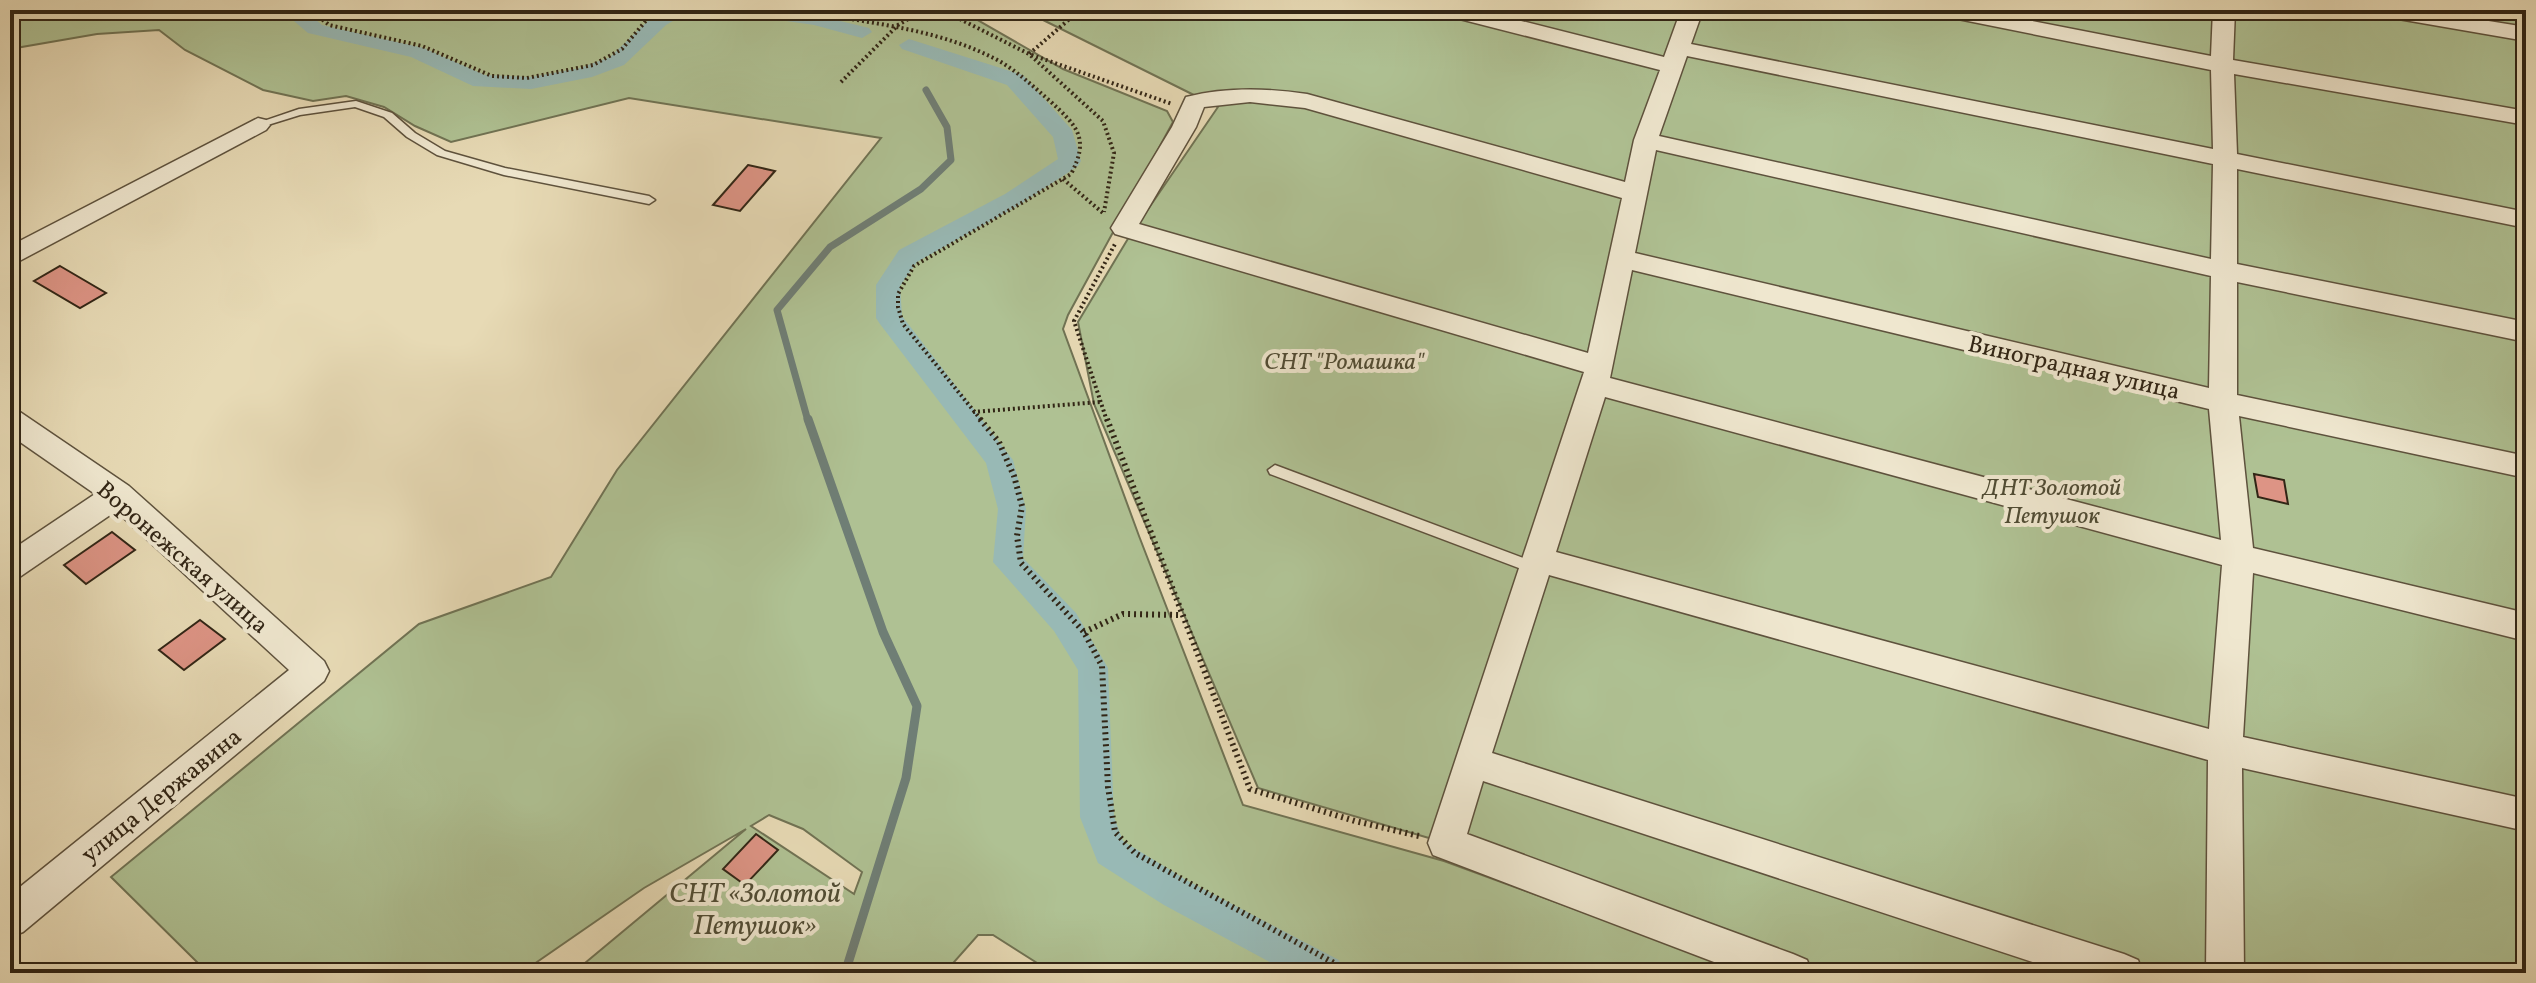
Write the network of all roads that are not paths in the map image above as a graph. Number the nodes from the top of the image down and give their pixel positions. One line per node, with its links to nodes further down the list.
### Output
1 (1452, 10): 7 (street)
2 (1692, 10): 7 (street)
3 (1943, 10): 8 (street)
4 (2224, 10): 8 (street)
5 (2381, 10): 6 (street)
6 (2526, 34)
7 (1675, 57): 11 (street); 12 (street)
8 (2222, 65): 9 (street); 12 (street)
9 (2526, 118)
10 (258, 125): 14 (lane); 16 (street)
11 (1646, 140): 13 (street); 18 (street)
12 (2225, 161): 15 (street); 18 (street)
13 (1634, 193): 17 (street); 20 (street)
14 (649, 200)
15 (2526, 220)
16 (10, 257)
17 (1623, 259): 20 (street); 21 (street, Виноградная улица)
18 (2223, 270): 19 (street); 21 (street)
19 (2526, 332)
20 (1597, 375): 26 (street); 27 (street)
21 (2223, 402): 23 (street, Виноградная улица); 26 (street)
22 (10, 420): 25 (street, Воронежская улица)
23 (2526, 467)
24 (1275, 470): 27 (lane)
25 (118, 494): 28 (street); 30 (street, Воронежская улица)
26 (2238, 557): 29 (street); 31 (street)
27 (1538, 564): 31 (street); 32 (street)
28 (10, 567)
29 (2526, 627)
30 (312, 671): 34 (street, улица Державина)
31 (2225, 749): 33 (street); 37 (street)
32 (1472, 762): 35 (street); 36 (street)
33 (2526, 815)
34 (10, 919)
35 (1793, 973)
36 (2124, 973)
37 (2225, 973)

